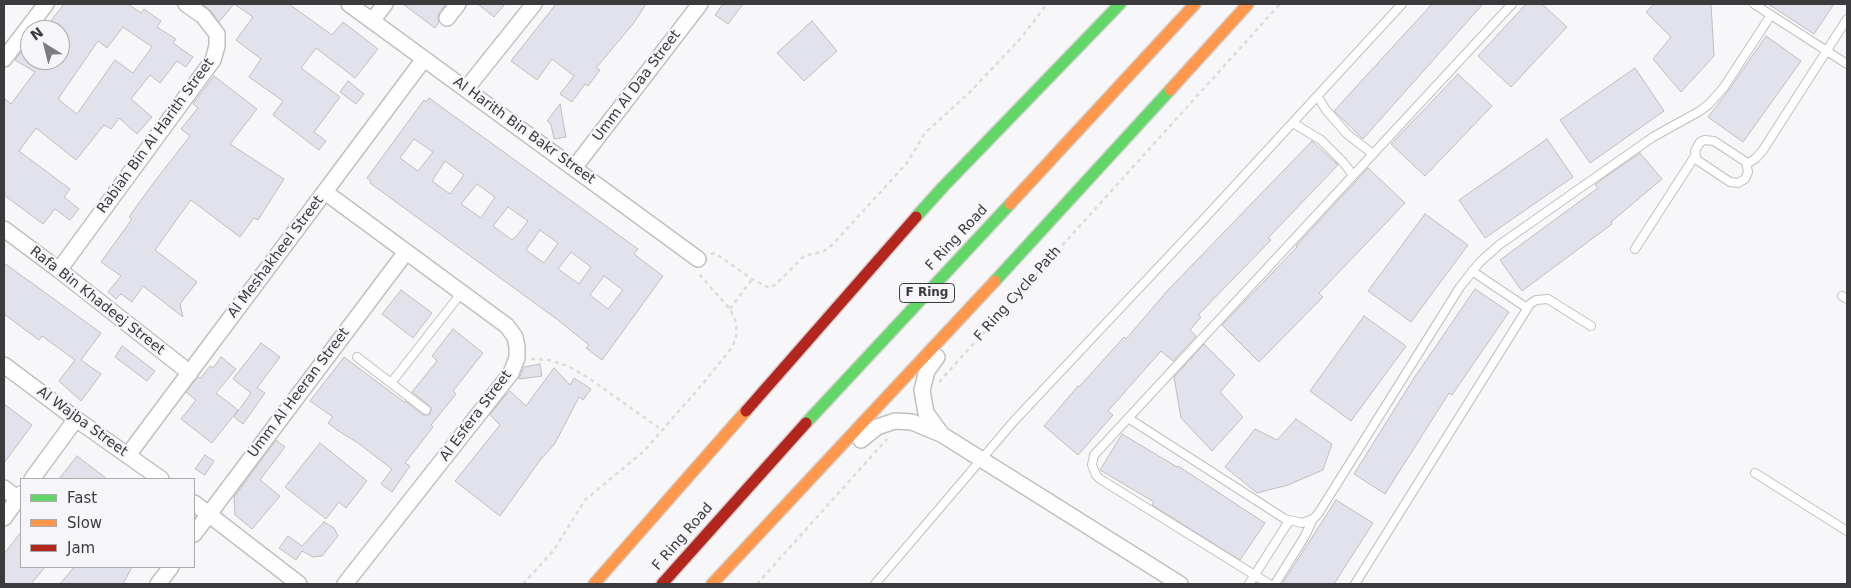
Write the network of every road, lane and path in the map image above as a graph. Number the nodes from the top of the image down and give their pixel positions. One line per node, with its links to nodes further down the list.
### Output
1 (46, 4): 22 (street)
2 (186, 4): 40 (street, Rabiah Bin Al Harith Street)
3 (349, 4): 19 (street, Al Harith Bin Bakr Street)
4 (385, 4): 19 (street)
5 (458, 4): 17 (street)
6 (534, 4): 25 (street)
7 (700, 4): 31 (street, Umm Al Daa Street)
8 (1047, 4): 42 (path)
9 (1120, 4): 33 (highway)
10 (1195, 4): 81 (highway, F Ring Road / F Ring)
11 (1248, 4): 36 (highway)
12 (1280, 4): 52 (path, F Ring Cycle Path)
13 (1402, 4): 26 (lane)
14 (1512, 4): 28 (lane)
15 (1754, 4): 16 (lane)
16 (1771, 15): 21 (lane); 41 (lane)
17 (447, 18)
18 (1847, 18): 21 (lane)
19 (372, 21): 23 (street, Al Harith Bin Bakr Street)
20 (1069, 40): 33 (highway)
21 (1826, 51): 24 (lane); 30 (lane)
22 (4, 59)
23 (424, 59): 25 (street, Al Harith Bin Bakr Street); 34 (street, Al Meshakheel Street)
24 (1847, 64)
25 (466, 89): 31 (street, Al Harith Bin Bakr Street)
26 (1318, 97): 27 (lane); 28 (lane)
27 (1294, 123): 32 (lane); 60 (lane)
28 (1373, 154): 32 (lane)
29 (1695, 156): 30 (lane); 30 (lane); 37 (lane)
30 (1747, 164)
31 (574, 168): 39 (street, Al Harith Bin Bakr Street)
32 (1353, 175): 54 (lane)
33 (943, 187): 80 (highway)
34 (325, 192): 38 (street, Al Esfera Street); 50 (street, Al Meshakheel Street)
35 (4, 229): 40 (street, Rafa Bin Khadeej Street)
36 (1034, 238): 52 (street); 67 (highway)
37 (1635, 250)
38 (406, 252): 43 (street, Al Esfera Street); 68 (street, Umm Al Heeran Street)
39 (698, 259): 42 (path); 45 (path)
40 (59, 270): 50 (street, Rafa Bin Khadeej Street)
41 (1472, 271): 44 (lane); 70 (lane)
42 (752, 279): 45 (path)
43 (462, 292): 48 (street, Al Esfera Street); 51 (lane)
44 (1527, 308): 46 (lane); 89 (lane)
45 (730, 309): 57 (path)
46 (1591, 326)
47 (357, 357): 51 (lane)
48 (517, 358): 57 (path); 78 (street, Al Esfera Street)
49 (4, 365): 55 (street, Al Wajba Street)
50 (190, 373): 59 (street, Al Meshakheel Street)
51 (391, 383): 53 (lane)
52 (923, 400): 58 (street)
53 (426, 410)
54 (1128, 418): 71 (lane); 75 (lane)
55 (76, 420): 59 (street, Al Wajba Street); 62 (street)
56 (904, 421): 58 (street); 67 (street); 83 (path)
57 (662, 430): 79 (path)
58 (941, 434): 60 (street)
59 (128, 456): 63 (street, Al Wajba Street)
60 (982, 459): 84 (lane); 85 (street)
61 (1755, 473): 72 (lane)
62 (33, 478)
63 (160, 478)
64 (4, 488): 65 (street)
65 (20, 496): 69 (street)
66 (195, 505): 68 (street)
67 (777, 513): 82 (highway)
68 (208, 514): 73 (street, Umm Al Heeran Street); 77 (street)
69 (4, 518)
70 (1313, 519): 71 (lane); 88 (lane)
71 (1289, 521): 75 (lane)
72 (1847, 532)
73 (195, 533)
74 (169, 568): 76 (street)
75 (1255, 576): 86 (lane); 87 (lane)
76 (158, 584)
77 (299, 584)
78 (345, 584)
79 (523, 584)
80 (594, 584)
81 (662, 584)
82 (712, 584)
83 (757, 584)
84 (875, 584)
85 (1180, 584)
86 (1249, 584)
87 (1268, 584)
88 (1275, 584)
89 (1355, 584)

